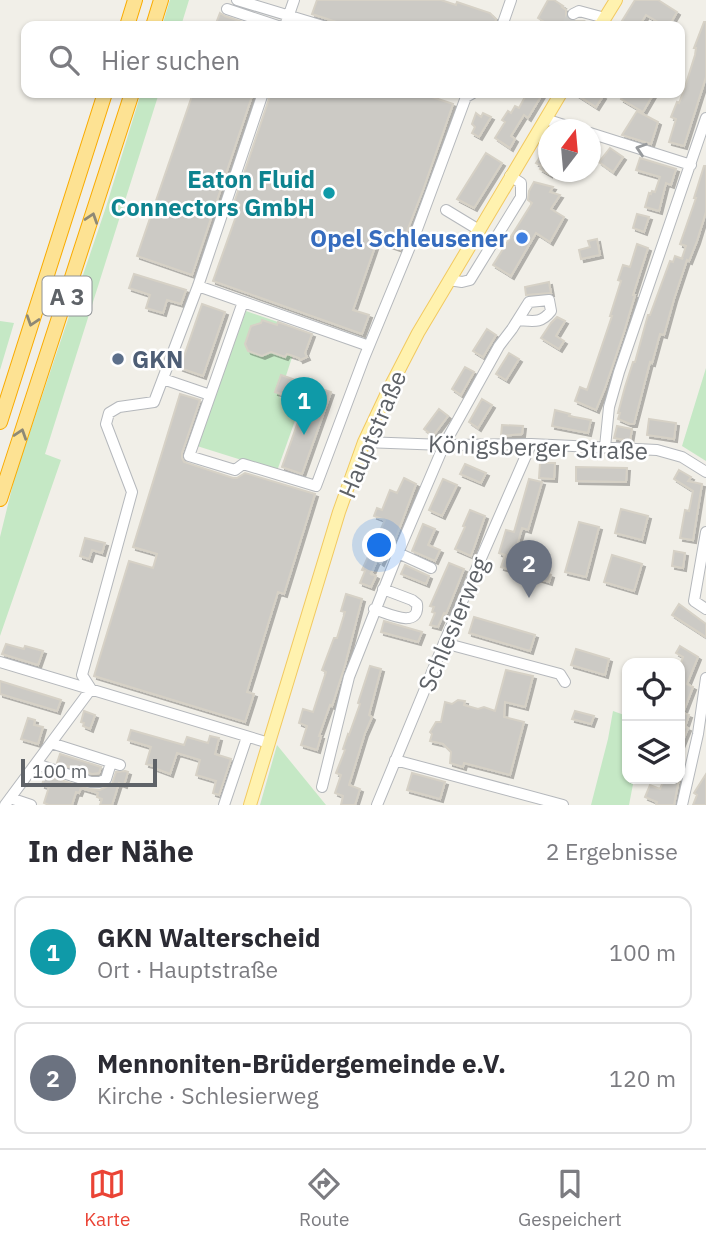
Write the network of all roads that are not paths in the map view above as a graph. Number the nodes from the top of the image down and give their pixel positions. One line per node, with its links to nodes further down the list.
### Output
1 (135, 0): 9 (highway)
2 (161, 0): 10 (highway)
3 (237, 0): 12 (street)
4 (294, 0): 12 (street)
5 (511, 0): 13 (street)
6 (616, 0): 15 (main road)
7 (227, 9): 11 (street)
8 (573, 14): 14 (street)
9 (129, 21)
10 (155, 21)
11 (263, 21)
12 (287, 21)
13 (504, 21)
14 (601, 21)
15 (604, 21)
16 (103, 98): 36 (highway, A 3, one-way to 36)
17 (130, 98): 42 (highway, A 3, one-way to 17)
18 (261, 98): 30 (street)
19 (469, 98): 33 (street)
20 (558, 98): 22 (main road, Hauptstraße)
21 (706, 118): 25 (street)
22 (545, 119)
23 (538, 130): 26 (main road, Hauptstraße)
24 (601, 136): 25 (street, one-way to 24)
25 (691, 165): 40 (street)
26 (510, 176): 28 (main road, Hauptstraße); 29 (street)
27 (446, 210): 28 (street)
28 (479, 230): 29 (main road, Hauptstraße)
29 (449, 280): 37 (main road, Hauptstraße)
30 (198, 286): 31 (street); 34 (street)
31 (243, 302): 33 (street); 35 (street)
32 (518, 320): 39 (street)
33 (369, 346): 35 (street)
34 (163, 379): 35 (street); 53 (street)
35 (209, 395)
36 (0, 422)
37 (365, 442): 39 (street, Königsberger Straße); 57 (main road, Hauptstraße)
38 (531, 444): 39 (street, Königsberger Straße); 40 (street, Königsberger Straße); 49 (street, Schlesierweg)
39 (444, 445): 44 (street)
40 (605, 447): 41 (street, Königsberger Straße)
41 (706, 472)
42 (0, 499)
43 (706, 533): 48 (street)
44 (398, 553): 45 (street); 46 (street)
45 (431, 568)
46 (383, 589): 47 (street); 47 (street)
47 (374, 610): 60 (street)
48 (706, 610)
49 (444, 643): 52 (street); 58 (street, Schlesierweg)
50 (0, 662): 53 (street)
51 (706, 678): 54 (street)
52 (565, 682)
53 (91, 689): 55 (street); 56 (street)
54 (703, 713): 67 (street)
55 (247, 737): 57 (street); 63 (street)
56 (51, 743): 59 (street); 59 (street)
57 (269, 743): 64 (main road, Hauptstraße)
58 (396, 760): 65 (street, Schlesierweg); 66 (street)
59 (36, 764): 61 (street)
60 (322, 788)
61 (8, 802): 62 (street)
62 (31, 805)
63 (224, 805)
64 (250, 805)
65 (377, 805)
66 (563, 805)
67 (682, 805)

